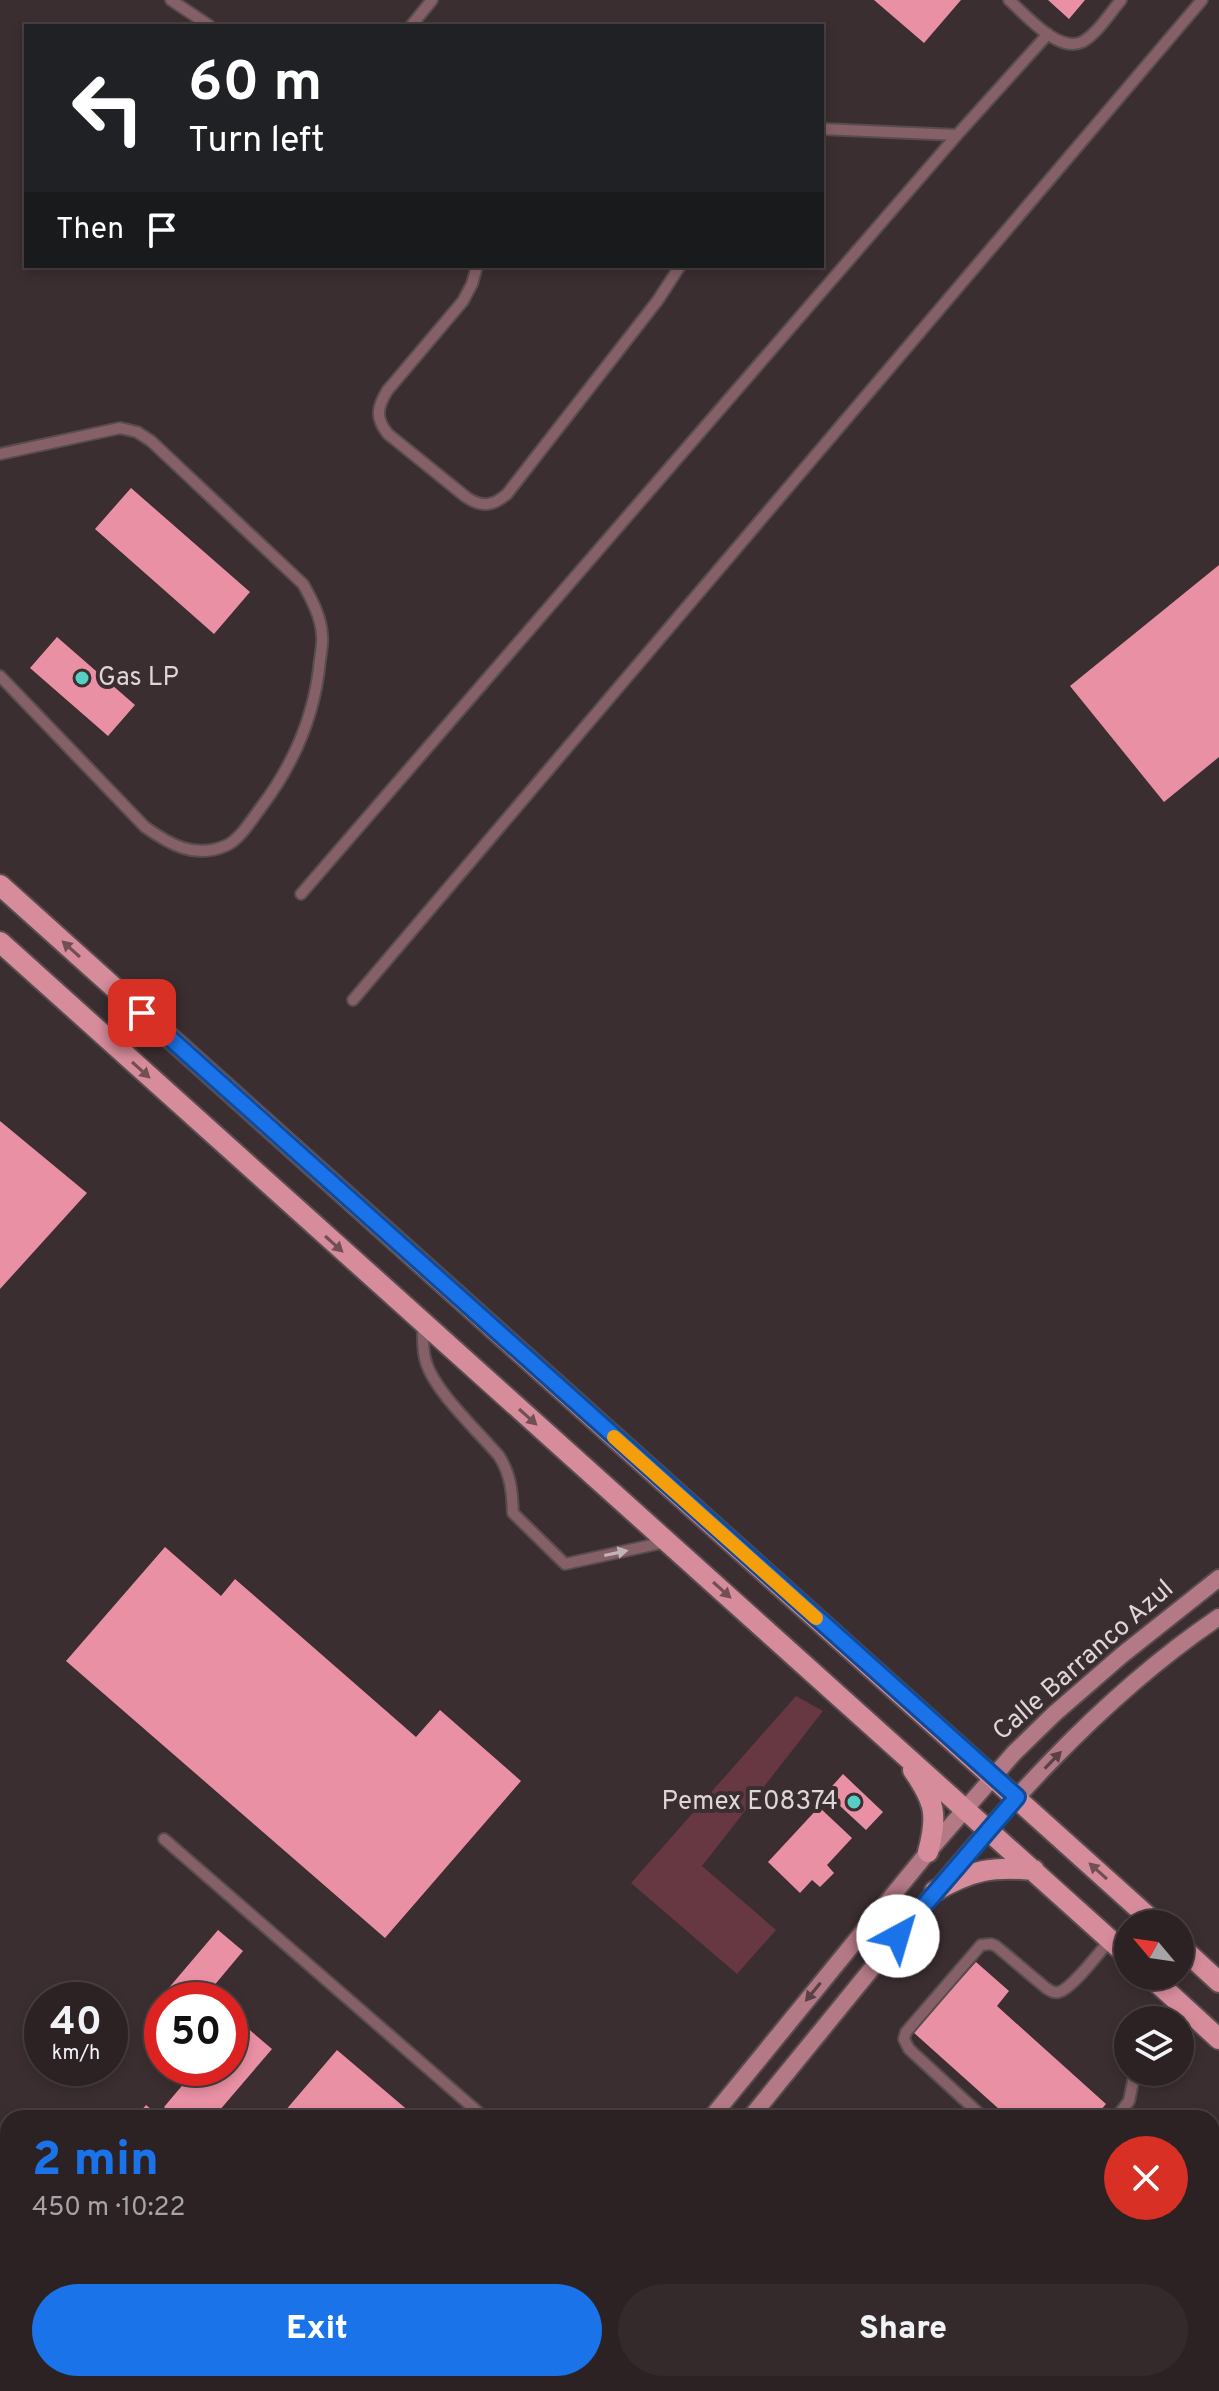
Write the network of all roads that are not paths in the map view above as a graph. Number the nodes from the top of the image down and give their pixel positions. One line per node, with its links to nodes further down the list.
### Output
1 (171, 0): 6 (lane)
2 (432, 0): 7 (lane)
3 (1009, 0): 8 (lane)
4 (1121, 0): 8 (lane)
5 (1202, 0): 18 (lane)
6 (207, 24)
7 (413, 24)
8 (1048, 34): 10 (lane)
9 (824, 129): 10 (lane)
10 (957, 135): 16 (lane)
11 (476, 268): 12 (lane)
12 (679, 268)
13 (0, 454): 14 (lane)
14 (0, 676)
15 (0, 885): 24 (main road, one-way to 15)
16 (301, 894)
17 (0, 942): 19 (main road, one-way to 19)
18 (353, 1000)
19 (423, 1324): 20 (main road, one-way to 20); 20 (lane, one-way to 20)
20 (668, 1542): 23 (main road, one-way to 23)
21 (1219, 1578): 24 (main road, Calle Barranco Azul)
22 (1219, 1617): 25 (main road, Calle Barranco Azul, one-way to 22)
23 (894, 1744): 26 (main road); 29 (main road)
24 (992, 1777): 25 (main road); 26 (main road, Calle Barranco Azul)
25 (1017, 1797): 27 (main road, Calle Barranco Azul); 32 (main road, one-way to 25)
26 (965, 1809): 27 (main road); 29 (main road, Calle Barranco Azul)
27 (988, 1830): 30 (main road); 31 (main road, Calle Barranco Azul)
28 (164, 1839): 44 (lane)
29 (928, 1852): 35 (main road, Calle Barranco Azul)
30 (1034, 1870): 31 (main road); 33 (main road)
31 (935, 1891): 41 (main road, Calle Barranco Azul)
32 (1141, 1910)
33 (1110, 1940): 34 (main road); 47 (lane)
34 (1114, 1944)
35 (847, 1951): 41 (main road); 45 (main road, Calle Barranco Azul, one-way to 45)
36 (1194, 1959): 37 (main road)
37 (1219, 1982)
38 (1161, 1990): 39 (main road)
39 (1173, 2006)
40 (1194, 2023): 42 (main road)
41 (825, 2026): 46 (main road, Calle Barranco Azul)
42 (1219, 2039)
43 (1132, 2086): 48 (lane)
44 (476, 2110)
45 (718, 2110)
46 (757, 2110)
47 (975, 2110)
48 (1122, 2110)

